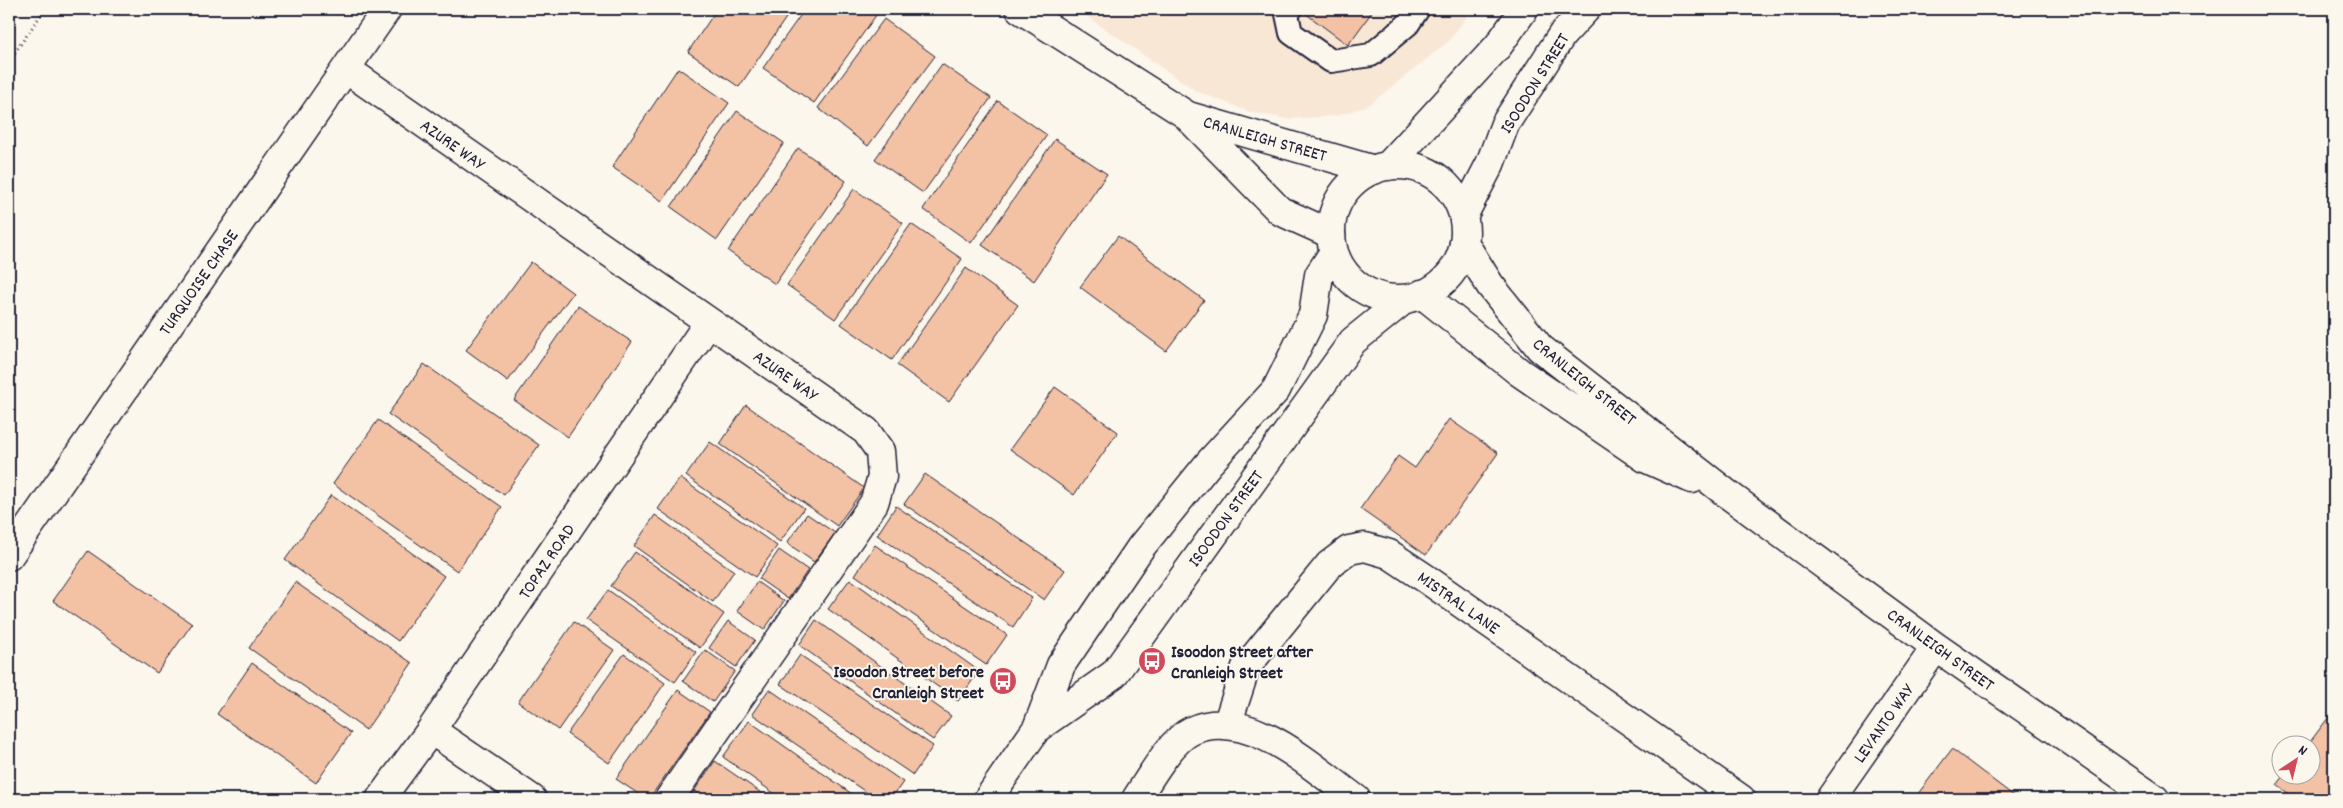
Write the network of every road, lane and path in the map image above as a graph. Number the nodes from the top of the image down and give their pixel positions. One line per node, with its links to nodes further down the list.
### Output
1 (45, 9): 8 (path)
2 (387, 9): 9 (street, TURQUOISE CHASE)
3 (1291, 9): 4 (lane)
4 (1418, 9)
5 (1524, 9): 11 (street, ISOODON STREET)
6 (1586, 9): 12 (street, ISOODON STREET)
7 (1036, 13): 10 (street, CRANLEIGH STREET)
8 (9, 61)
9 (346, 69): 16 (street, AZURE WAY); 18 (street, TURQUOISE CHASE)
10 (1185, 114): 11 (street, CRANLEIGH STREET); 13 (street, CRANLEIGH STREET)
11 (1381, 168): 12 (street, ISOODON STREET); 13 (street, ISOODON STREET)
12 (1463, 216): 14 (street, ISOODON STREET)
13 (1332, 243): 15 (street); 21 (street, ISOODON STREET)
14 (1464, 243): 15 (street, ISOODON STREET); 17 (street, CRANLEIGH STREET)
15 (1414, 297): 17 (street, CRANLEIGH STREET); 21 (street, ISOODON STREET)
16 (709, 322): 22 (street, TOPAZ ROAD); 25 (street, AZURE WAY)
17 (1730, 496): 19 (street, CRANLEIGH STREET)
18 (9, 556)
19 (1936, 647): 30 (street, LEVANTO WAY); 31 (street, CRANLEIGH STREET)
20 (1227, 725): 27 (street); 28 (street); 29 (street, MISTRAL LANE)
21 (1037, 728): 26 (street, ISOODON STREET)
22 (431, 730): 23 (street, TOPAZ ROAD); 24 (street)
23 (380, 799)
24 (532, 799)
25 (669, 799)
26 (988, 799)
27 (1136, 799)
28 (1356, 799)
29 (1741, 799)
30 (1830, 799)
31 (2155, 799)

